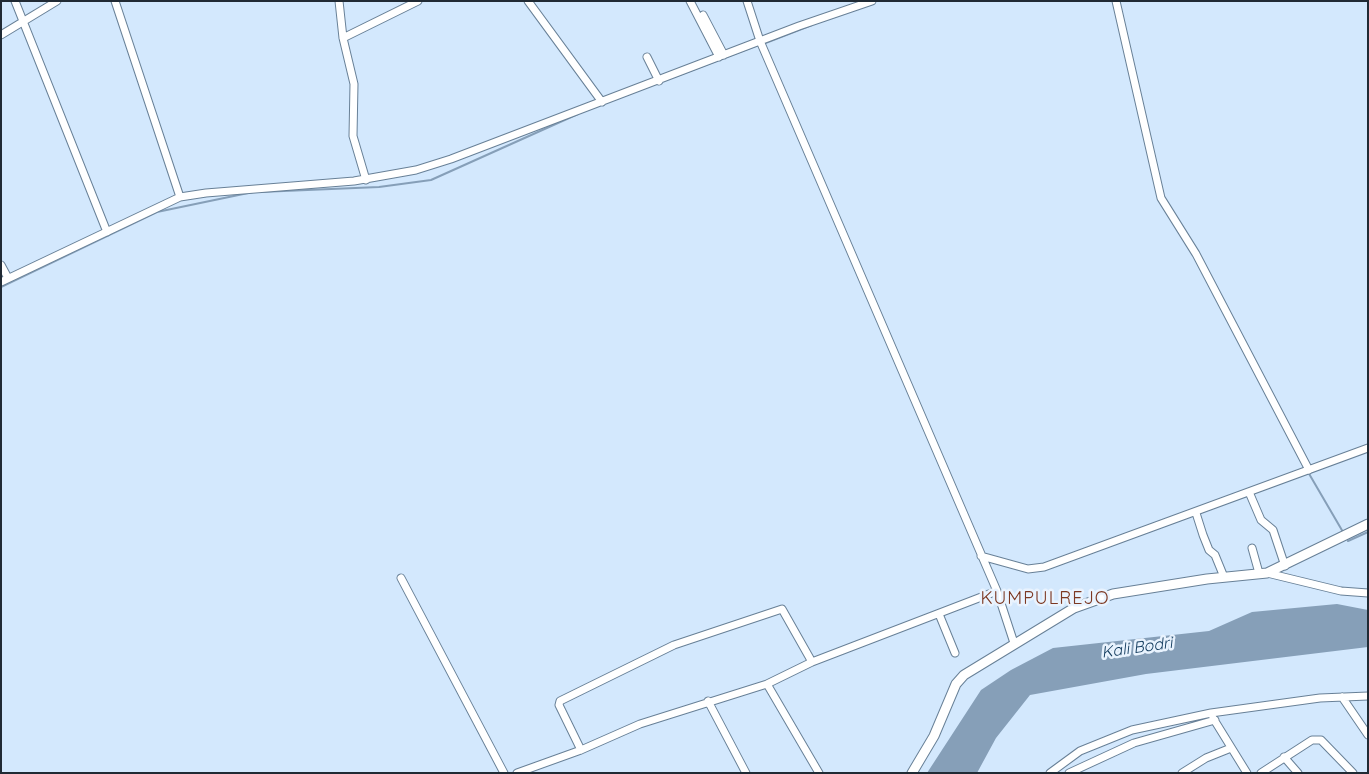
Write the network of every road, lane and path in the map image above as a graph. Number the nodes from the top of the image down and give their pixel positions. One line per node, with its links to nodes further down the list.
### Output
1 (15, 1): 13 (street)
2 (57, 1): 13 (street)
3 (115, 1): 22 (street)
4 (338, 1): 15 (street)
5 (418, 1): 15 (street)
6 (528, 1): 20 (street)
7 (690, 1): 17 (street)
8 (696, 1): 17 (street)
9 (747, 1): 16 (street)
10 (872, 1): 12 (street)
11 (1116, 1): 27 (street)
12 (860, 3): 16 (street)
13 (24, 22): 14 (street); 23 (street)
14 (1, 35)
15 (343, 38): 21 (street)
16 (763, 47): 17 (street); 32 (street)
17 (722, 56): 19 (street)
18 (647, 57): 19 (street)
19 (659, 81): 20 (street)
20 (602, 102): 21 (street)
21 (366, 180): 22 (street)
22 (180, 197): 23 (street)
23 (107, 232): 25 (street)
24 (1, 265): 25 (street)
25 (5, 280)
26 (1368, 448): 27 (street)
27 (1309, 470): 28 (street)
28 (1249, 492): 29 (street); 33 (street)
29 (1196, 512): 32 (street); 35 (street)
30 (1368, 524): 33 (street)
31 (1252, 548): 34 (street)
32 (981, 556): 37 (street)
33 (1285, 566): 34 (street)
34 (1263, 573): 35 (street); 38 (street)
35 (1224, 577): 40 (street)
36 (402, 578): 56 (street)
37 (997, 591): 39 (street); 40 (street)
38 (1368, 593)
39 (939, 614): 41 (street); 42 (street)
40 (1014, 643): 60 (street)
41 (955, 653)
42 (812, 662): 43 (street); 51 (street)
43 (767, 684): 46 (street); 59 (street)
44 (1368, 696): 45 (street)
45 (1342, 697): 47 (street); 49 (street)
46 (708, 701): 51 (street); 58 (street)
47 (1210, 713): 48 (street); 53 (street)
48 (1215, 720): 50 (street); 54 (street)
49 (1368, 735)
50 (1232, 748): 55 (street); 64 (street)
51 (580, 750): 57 (street)
52 (1284, 757): 65 (street); 66 (street); 67 (street)
53 (1067, 760): 54 (street); 61 (street)
54 (1077, 771): 62 (street)
55 (1190, 771): 63 (street)
56 (504, 773)
57 (516, 773)
58 (746, 773)
59 (819, 773)
60 (912, 773)
61 (1050, 773)
62 (1069, 773)
63 (1182, 773)
64 (1247, 773)
65 (1262, 773)
66 (1298, 773)
67 (1353, 773)

